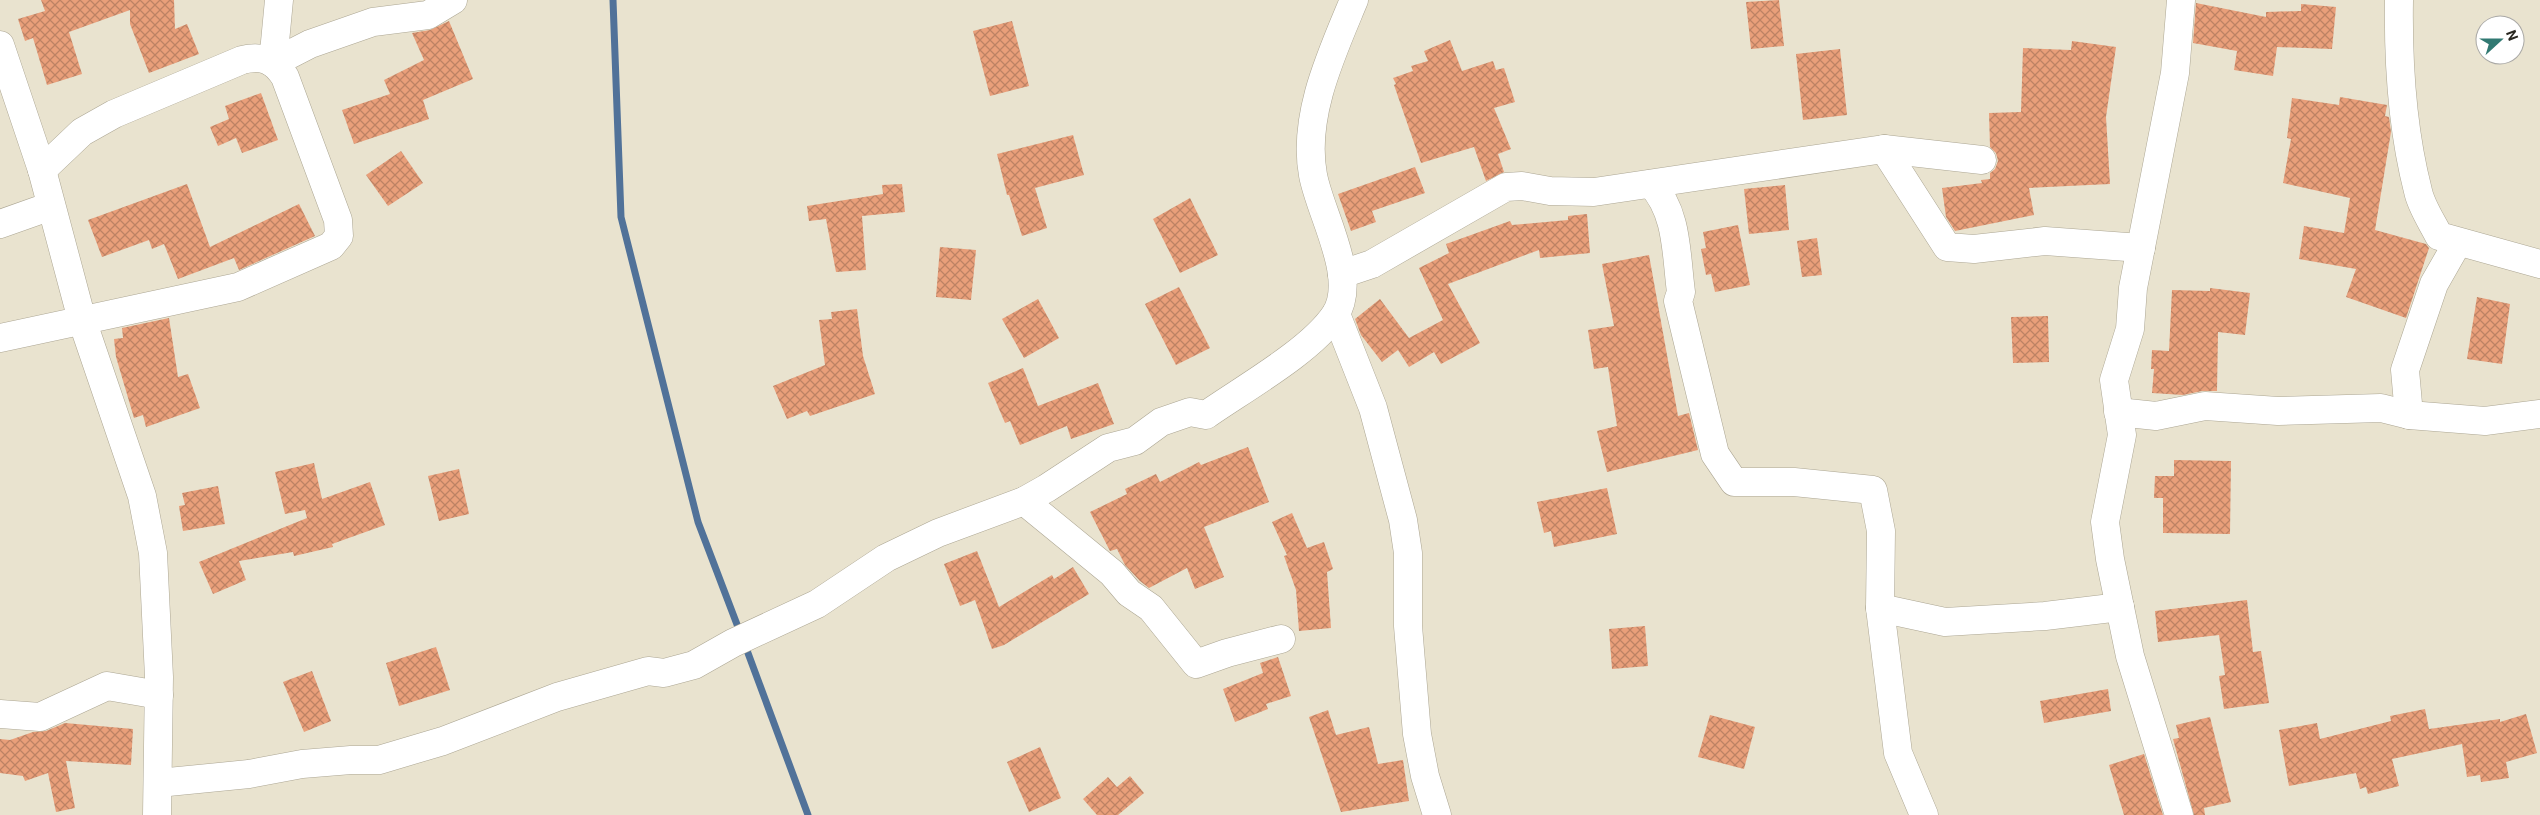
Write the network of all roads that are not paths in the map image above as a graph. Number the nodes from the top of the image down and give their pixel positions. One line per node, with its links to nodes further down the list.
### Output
1 (279, 0): 7 (street)
2 (453, 0): 7 (street)
3 (1354, 0): 17 (street)
4 (2181, 0): 15 (street)
5 (2399, 0): 14 (street)
6 (0, 45): 10 (street)
7 (273, 63): 10 (street); 19 (street)
8 (1884, 149): 9 (street); 11 (street); 15 (street)
9 (1982, 160)
10 (42, 170): 12 (street)
11 (1651, 184): 17 (street); 26 (street)
12 (51, 206): 13 (street); 19 (street)
13 (0, 224)
14 (2458, 242): 16 (street); 23 (street)
15 (2141, 248): 21 (street)
16 (2540, 264)
17 (1342, 274): 18 (street)
18 (1336, 314): 24 (street); 32 (street)
19 (82, 320): 20 (street); 28 (street)
20 (0, 338)
21 (2118, 412): 23 (street); 25 (street)
22 (2540, 414): 23 (street)
23 (2409, 415)
24 (1024, 501): 27 (street); 30 (street)
25 (2120, 607): 26 (street); 34 (street)
26 (1880, 608): 33 (street)
27 (1280, 639)
28 (159, 695): 29 (street); 30 (street)
29 (0, 714)
30 (158, 783): 31 (street)
31 (157, 815)
32 (1437, 815)
33 (1924, 815)
34 (2179, 815)

